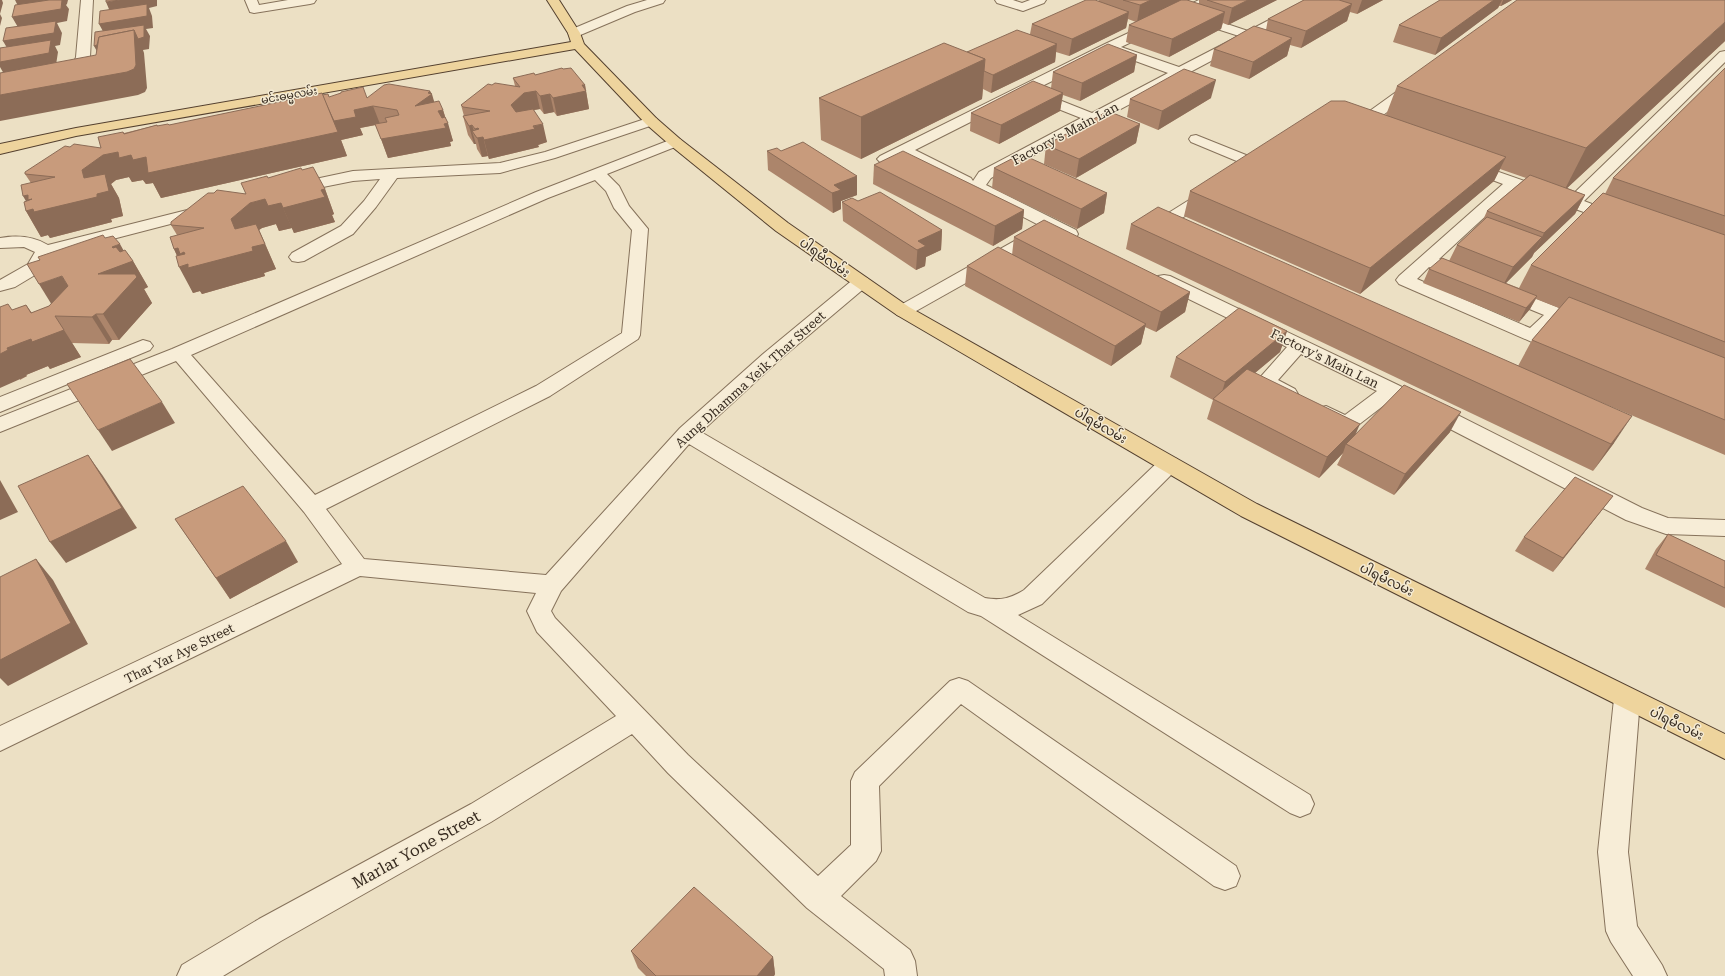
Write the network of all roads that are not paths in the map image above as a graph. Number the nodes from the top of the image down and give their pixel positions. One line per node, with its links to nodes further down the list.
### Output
1 (87, 0): 21 (street)
2 (252, 0): 3 (street)
3 (310, 0)
4 (553, 0): 14 (main road, ပါရမီလမ်း)
5 (620, 0): 11 (street)
6 (659, 0): 11 (street)
7 (1001, 0): 8 (street)
8 (1040, 0)
9 (1209, 0): 12 (street)
10 (1304, 2): 13 (street, Factory's Main Lan)
11 (631, 9): 14 (street)
12 (1181, 13): 13 (street); 15 (street)
13 (1248, 35): 19 (street, Factory's Main Lan)
14 (576, 39): 26 (main road, ပါရမီလမ်း); 30 (main road, မင်းဓမ္မလမ်း)
15 (1110, 47): 18 (street); 19 (street)
16 (1725, 55): 41 (street)
17 (1062, 59): 18 (street)
18 (1076, 64): 22 (street)
19 (1179, 72): 25 (street, Factory's Main Lan)
20 (1429, 75): 27 (street)
21 (50, 79)
22 (1023, 90): 24 (street); 25 (street)
23 (984, 98): 24 (street)
24 (997, 103): 31 (street)
25 (1093, 118): 39 (street, Factory's Main Lan)
26 (651, 121): 29 (main road, ပါရမီလမ်း); 36 (street)
27 (1372, 132)
28 (1196, 139): 34 (street)
29 (675, 142): 35 (street); 52 (main road, ပါရမီလမ်း)
30 (0, 148)
31 (903, 150): 32 (street); 39 (street)
32 (885, 159)
33 (1455, 161): 37 (street)
34 (1256, 163)
35 (597, 173): 59 (street); 65 (street)
36 (392, 174): 40 (street); 49 (street)
37 (1514, 182): 41 (street); 50 (street)
38 (1225, 184): 43 (street)
39 (977, 187): 45 (street)
40 (276, 191)
41 (1573, 203): 44 (street)
42 (217, 207): 48 (street)
43 (1168, 220)
44 (1631, 224)
45 (1053, 226): 46 (street); 54 (street)
46 (1081, 240)
47 (0, 243): 48 (street)
48 (45, 251): 53 (street)
49 (298, 257)
50 (1427, 260): 55 (street); 55 (street)
51 (1152, 274): 57 (street, Factory's Main Lan)
52 (861, 282): 54 (main road, ပါရမီလမ်း); 63 (street, Aung Dhamma Yeik Thar Street)
53 (0, 286)
54 (903, 311): 64 (main road, ပါရမီလမ်း)
55 (1556, 314): 56 (street)
56 (1600, 332)
57 (1299, 345): 60 (street, Factory's Main Lan); 60 (street)
58 (144, 346): 61 (street)
59 (179, 353): 62 (street); 65 (street)
60 (1392, 390): 66 (street, Factory's Main Lan)
61 (0, 405)
62 (0, 425)
63 (687, 433): 68 (street, Aung Dhamma Yeik Thar Street); 69 (street)
64 (1169, 464): 69 (street); 70 (main road, ပါရမီလမ်း)
65 (312, 506): 67 (street)
66 (1725, 528)
67 (357, 567): 68 (street); 72 (street, Thar Yar Aye Street)
68 (552, 585): 71 (street, Aung Dhamma Yeik Thar Street)
69 (990, 610): 74 (street)
70 (1627, 699): 73 (main road, ပါရမီလမ်း); 79 (street)
71 (636, 718): 76 (street); 78 (street, Marlar Yone Street)
72 (0, 739)
73 (1725, 747)
74 (1300, 804)
75 (1225, 876): 76 (street)
76 (818, 897): 77 (street)
77 (900, 968)
78 (193, 976)
79 (1651, 976)

